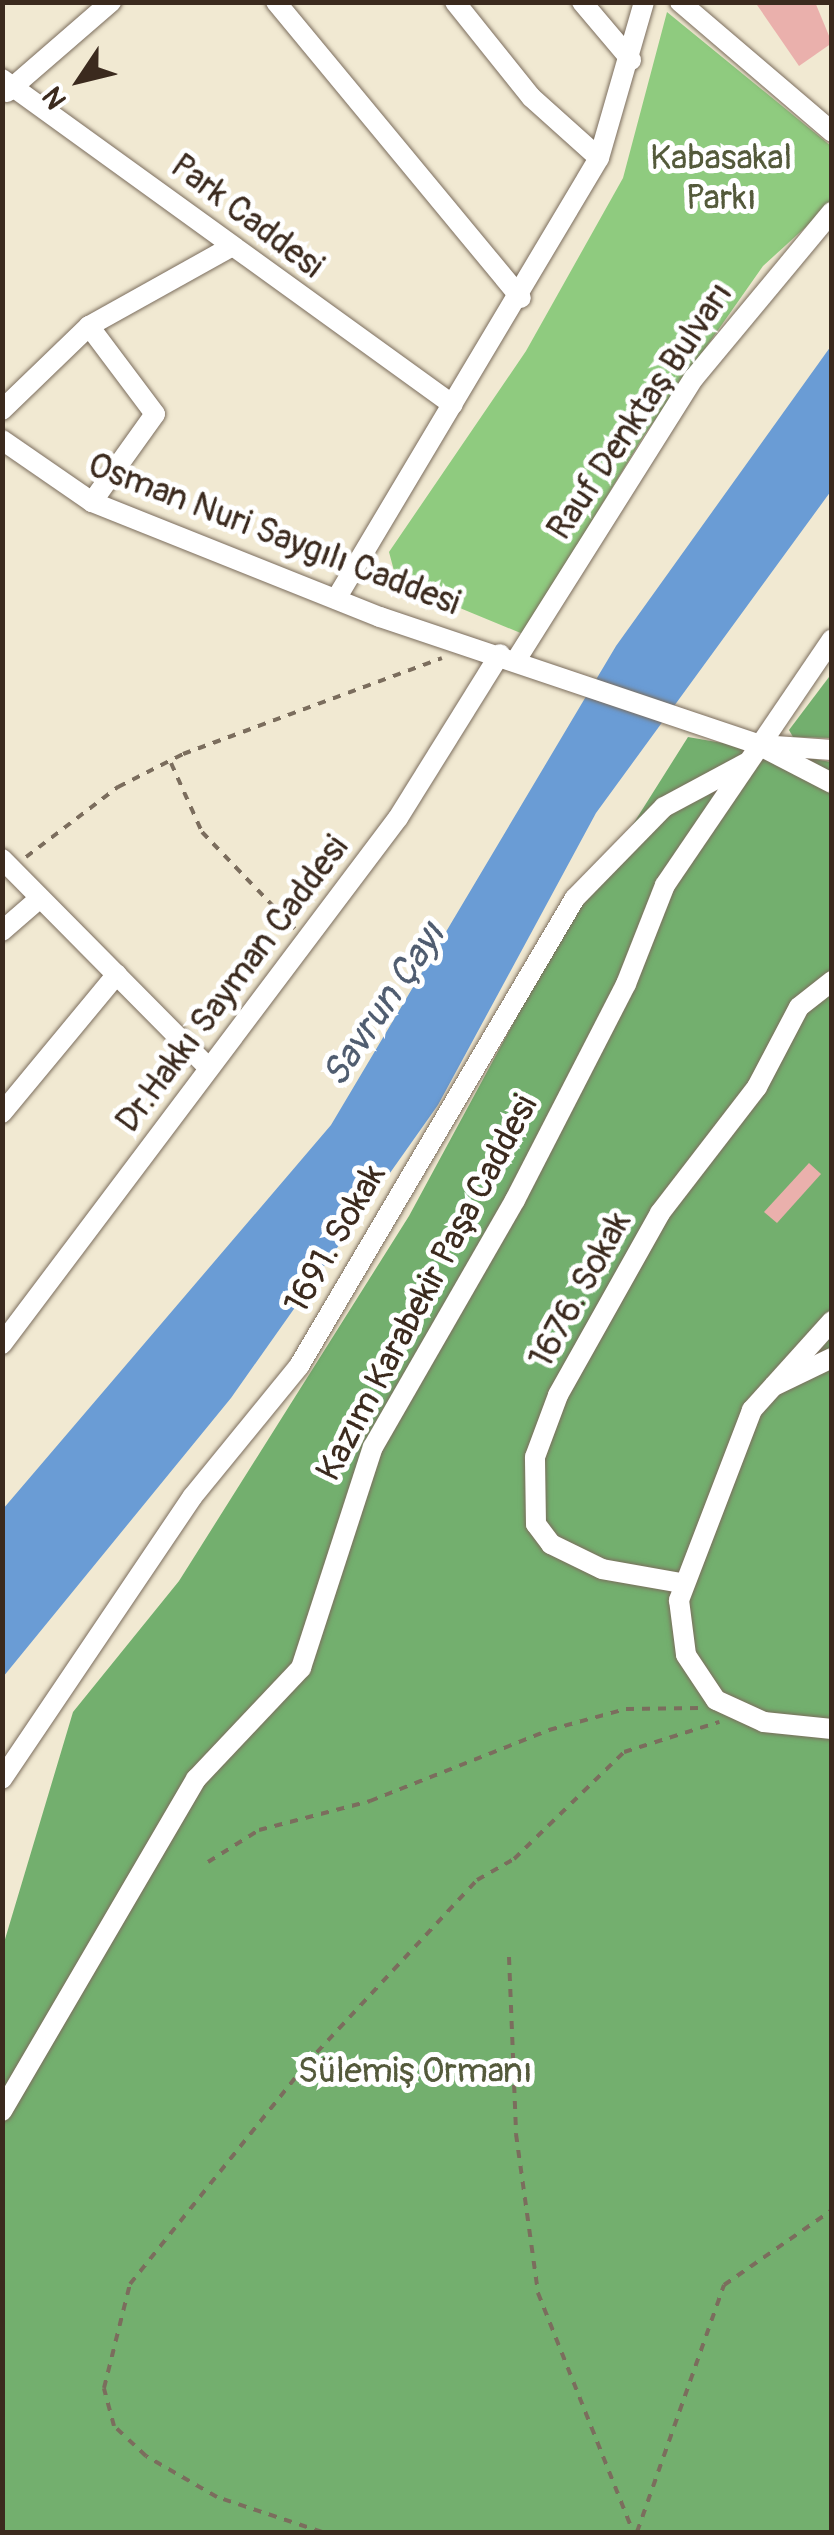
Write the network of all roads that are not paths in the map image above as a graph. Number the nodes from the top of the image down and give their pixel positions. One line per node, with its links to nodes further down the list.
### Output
1 (112, 2): 8 (street)
2 (276, 2): 13 (street)
3 (455, 2): 10 (street)
4 (582, 2): 7 (street)
5 (644, 2): 7 (street)
6 (680, 2): 9 (street)
7 (631, 60): 10 (street)
8 (6, 87): 12 (street, Park Caddesi)
9 (832, 132)
10 (600, 158): 13 (street)
11 (832, 212): 21 (street, Rauf Denktaş Bulvarı)
12 (231, 246): 14 (street); 15 (street, Park Caddesi)
13 (522, 298): 15 (street)
14 (89, 326): 16 (street); 18 (street)
15 (453, 405): 19 (street)
16 (2, 410)
17 (2, 440): 18 (street, Osman Nuri Saygılı Caddesi)
18 (92, 502): 19 (street, Osman Nuri Saygılı Caddesi)
19 (336, 599): 21 (street, Osman Nuri Saygılı Caddesi)
20 (832, 639): 23 (street, Kazım Karabekir Paşa Caddesi)
21 (518, 658): 23 (street, Osman Nuri Saygılı Caddesi); 30 (street, Dr.Hakkı Sayman Caddesi)
22 (832, 750): 23 (street)
23 (754, 753): 24 (street); 38 (street, 1691. Sokak); 39 (street, Kazım Karabekir Paşa Caddesi)
24 (832, 783)
25 (8, 864): 26 (street)
26 (40, 898): 27 (street); 28 (street)
27 (2, 932)
28 (117, 974): 30 (street); 31 (street)
29 (832, 981): 36 (street, 1676. Sokak)
30 (209, 1068): 33 (street, Dr.Hakkı Sayman Caddesi)
31 (2, 1113)
32 (832, 1321): 35 (street)
33 (2, 1344)
34 (832, 1358): 35 (street)
35 (764, 1392): 36 (street)
36 (681, 1584): 37 (street)
37 (832, 1729)
38 (2, 1780)
39 (2, 2110)

